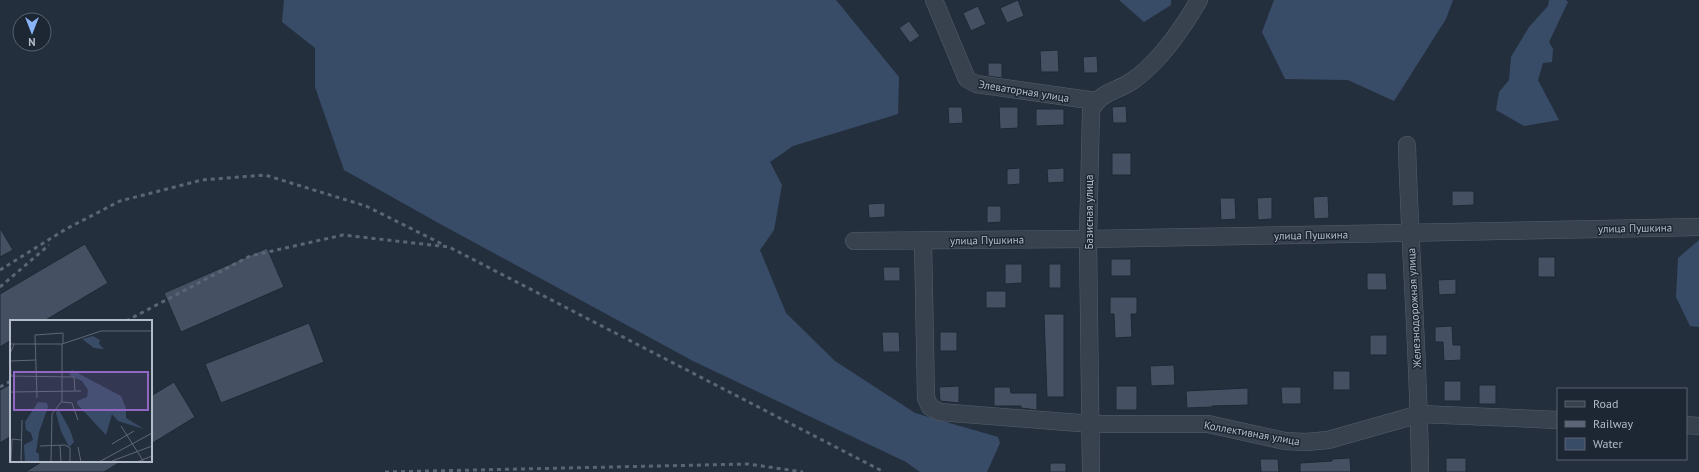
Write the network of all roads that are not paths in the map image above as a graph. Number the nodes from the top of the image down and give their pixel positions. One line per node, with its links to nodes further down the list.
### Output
1 (934, 0): 3 (street, Элеваторная улица)
2 (1199, 0): 3 (street)
3 (1096, 101): 7 (street, Базисная улица)
4 (1407, 145): 6 (street, Железнодорожная улица)
5 (1699, 227): 6 (street, улица Пушкина)
6 (1410, 233): 7 (street, улица Пушкина); 10 (street, Железнодорожная улица)
7 (1088, 239): 9 (street, улица Пушкина); 12 (street, Базисная улица)
8 (854, 241): 9 (street, улица Пушкина)
9 (923, 241): 12 (street, Коллективная улица)
10 (1420, 414): 11 (street, Коллективная улица); 12 (street, Коллективная улица); 16 (street, Железнодорожная улица)
11 (1557, 420)
12 (1092, 424): 15 (street, Базисная улица)
13 (1687, 425): 14 (street)
14 (1699, 426)
15 (1091, 472)
16 (1420, 472)

